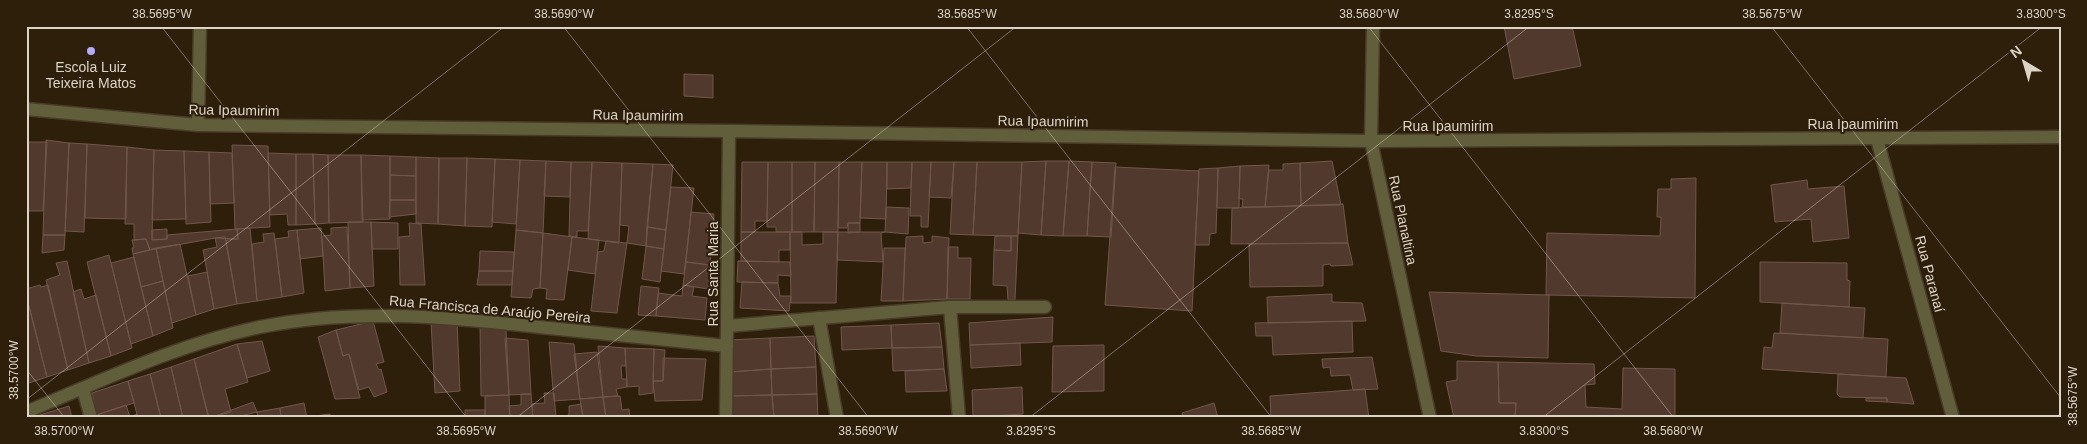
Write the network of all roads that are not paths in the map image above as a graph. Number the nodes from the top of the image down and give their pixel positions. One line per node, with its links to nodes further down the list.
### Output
1 (200, 26): 4 (street)
2 (1372, 26): 8 (street, Rua Planaltina)
3 (26, 109): 4 (street, Rua Ipaumirim)
4 (198, 125): 5 (street, Rua Ipaumirim)
5 (729, 131): 8 (street, Rua Ipaumirim); 12 (street, Rua Santa Maria)
6 (2061, 137): 7 (street, Rua Ipaumirim)
7 (1877, 139): 8 (street, Rua Ipaumirim); 21 (street, Rua Paranaí)
8 (1370, 141): 20 (street, Rua Planaltina)
9 (1044, 307): 10 (street)
10 (950, 308): 11 (street); 19 (street)
11 (819, 318): 12 (street); 18 (street)
12 (728, 326): 13 (street, Rua Santa Maria)
13 (727, 346): 14 (street, Rua Francisca de Araújo Pereira); 17 (street, Rua Santa Maria)
14 (83, 389): 15 (street, Rua Francisca de Araújo Pereira); 16 (street)
15 (26, 412)
16 (91, 418)
17 (726, 418)
18 (837, 418)
19 (959, 418)
20 (1430, 418)
21 (1953, 418)

